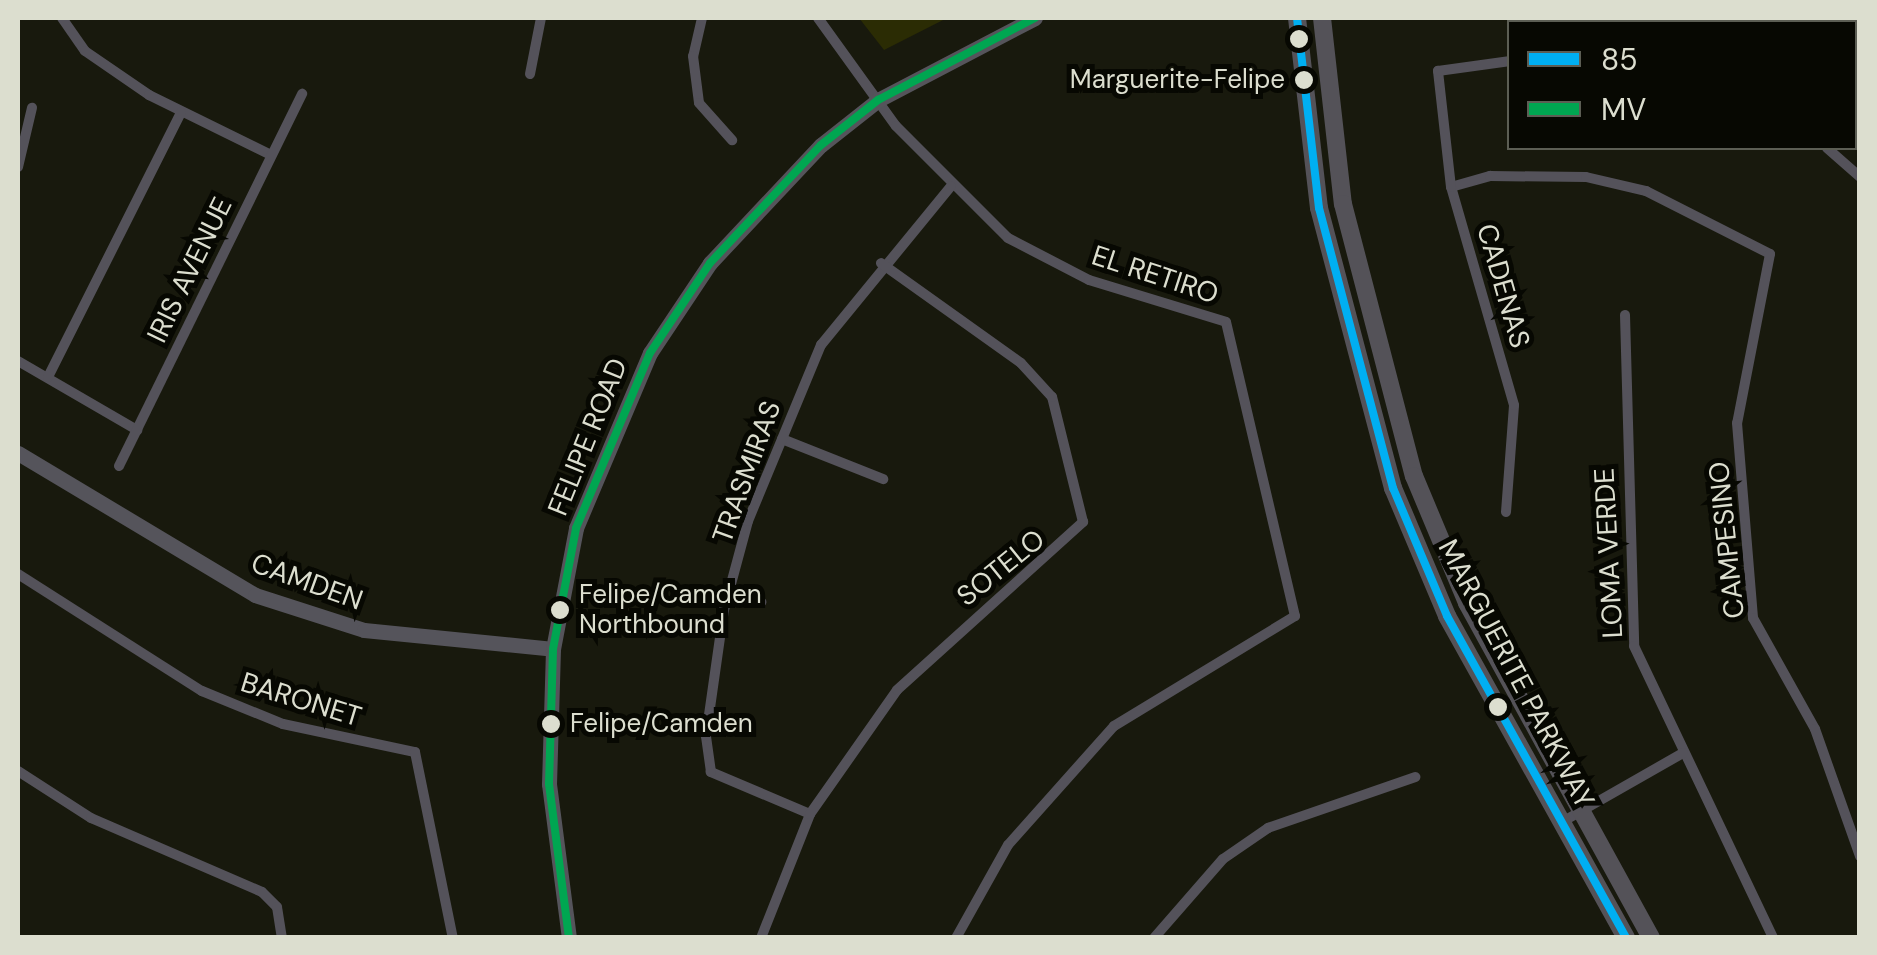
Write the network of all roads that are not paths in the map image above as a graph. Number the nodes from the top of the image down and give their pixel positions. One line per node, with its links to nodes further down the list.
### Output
1 (62, 18): 13 (street)
2 (541, 18): 9 (street)
3 (702, 18): 15 (street)
4 (818, 18): 11 (street, EL RETIRO)
5 (1035, 18): 11 (main road, FELIPE ROAD)
6 (1297, 18): 41 (main road, MARGUERITE PARKWAY)
7 (1322, 18): 39 (main road, MARGUERITE PARKWAY)
8 (1507, 61): 21 (street, CADENAS)
9 (530, 74)
10 (302, 94): 17 (street, IRIS AVENUE)
11 (878, 100): 20 (street, EL RETIRO); 35 (main road, FELIPE ROAD)
12 (32, 108): 14 (street)
13 (181, 113): 17 (street); 25 (street)
14 (21, 139): 18 (street)
15 (732, 140)
16 (1829, 150): 19 (street)
17 (271, 155): 26 (street, IRIS AVENUE)
18 (18, 167)
19 (1860, 177)
20 (951, 186): 22 (street, TRASMIRAS); 47 (street, EL RETIRO)
21 (1451, 187): 31 (street, CADENAS); 42 (street, CAMPESINO)
22 (882, 263): 27 (street, TRASMIRAS); 40 (street, SOTELO)
23 (1625, 315): 36 (street, LOMA VERDE)
24 (18, 361): 25 (street)
25 (48, 377): 26 (street)
26 (137, 430): 29 (street, IRIS AVENUE)
27 (782, 438): 30 (street); 33 (street, TRASMIRAS)
28 (18, 453): 35 (main road, CAMDEN)
29 (118, 466)
30 (884, 479)
31 (1506, 512)
32 (18, 574): 44 (street, BARONET)
33 (730, 596): 34 (street); 40 (street, TRASMIRAS)
34 (761, 602)
35 (553, 648): 45 (main road, FELIPE ROAD)
36 (1683, 752): 39 (street); 51 (street, LOMA VERDE)
37 (18, 770): 43 (street)
38 (1415, 777): 48 (street)
39 (1583, 810): 41 (street); 50 (main road, MARGUERITE PARKWAY)
40 (810, 814): 46 (street, SOTELO)
41 (1562, 822): 49 (main road, MARGUERITE PARKWAY)
42 (1860, 856)
43 (282, 938)
44 (454, 938)
45 (570, 938)
46 (761, 938)
47 (956, 938)
48 (1154, 938)
49 (1626, 938)
50 (1651, 938)
51 (1773, 938)

